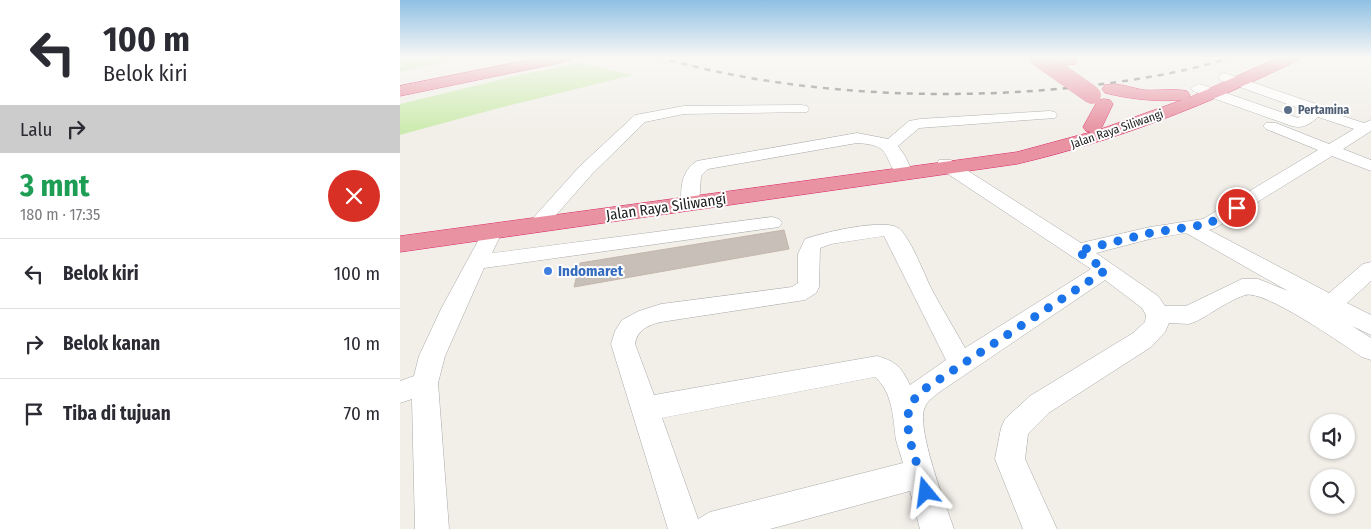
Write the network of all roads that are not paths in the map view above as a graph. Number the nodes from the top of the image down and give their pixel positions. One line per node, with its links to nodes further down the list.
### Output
1 (448, 82): 7 (highway)
2 (1079, 82): 9 (highway, bridge)
3 (1087, 82): 9 (highway)
4 (1225, 82): 6 (highway, Jalan Raya Siliwangi)
5 (1239, 82): 11 (street)
6 (1205, 91): 8 (highway, Jalan Raya Siliwangi); 11 (street); 13 (highway, Jalan Raya Siliwangi)
7 (400, 92)
8 (1181, 95): 9 (highway); 13 (highway, Jalan Raya Siliwangi)
9 (1102, 96): 13 (highway); 15 (highway)
10 (802, 109): 24 (street)
11 (1316, 112): 16 (street)
12 (1050, 115): 17 (street)
13 (1138, 117): 15 (highway, Jalan Raya Siliwangi); 20 (highway, Jalan Raya Siliwangi)
14 (1268, 125): 18 (street)
15 (1093, 127): 20 (highway, Jalan Raya Siliwangi)
16 (1369, 127): 18 (street)
17 (889, 146): 21 (street); 22 (street)
18 (1330, 150): 19 (street); 25 (street)
19 (1371, 166)
20 (943, 167): 21 (highway, Jalan Raya Siliwangi); 28 (street)
21 (904, 173): 22 (highway, Jalan Raya Siliwangi)
22 (690, 204): 24 (highway, Jalan Raya Siliwangi)
23 (772, 223): 29 (street)
24 (536, 226): 26 (highway, Jalan Raya Siliwangi)
25 (1191, 228): 28 (street); 32 (street)
26 (492, 232): 27 (highway, Jalan Raya Siliwangi); 29 (street)
27 (400, 244)
28 (1077, 251): 31 (street)
29 (477, 262): 37 (street)
30 (1371, 269): 32 (street)
31 (1106, 270): 33 (street); 36 (street)
32 (1332, 304): 34 (street)
33 (1158, 314): 35 (street); 46 (street)
34 (1371, 326)
35 (1371, 350)
36 (961, 364): 39 (street); 40 (street)
37 (425, 383): 38 (street); 42 (street)
38 (400, 392)
39 (644, 409): 40 (street); 43 (street)
40 (908, 416): 41 (street)
41 (921, 473): 44 (street); 45 (street)
42 (432, 529)
43 (685, 529)
44 (710, 529)
45 (937, 529)
46 (1040, 529)

